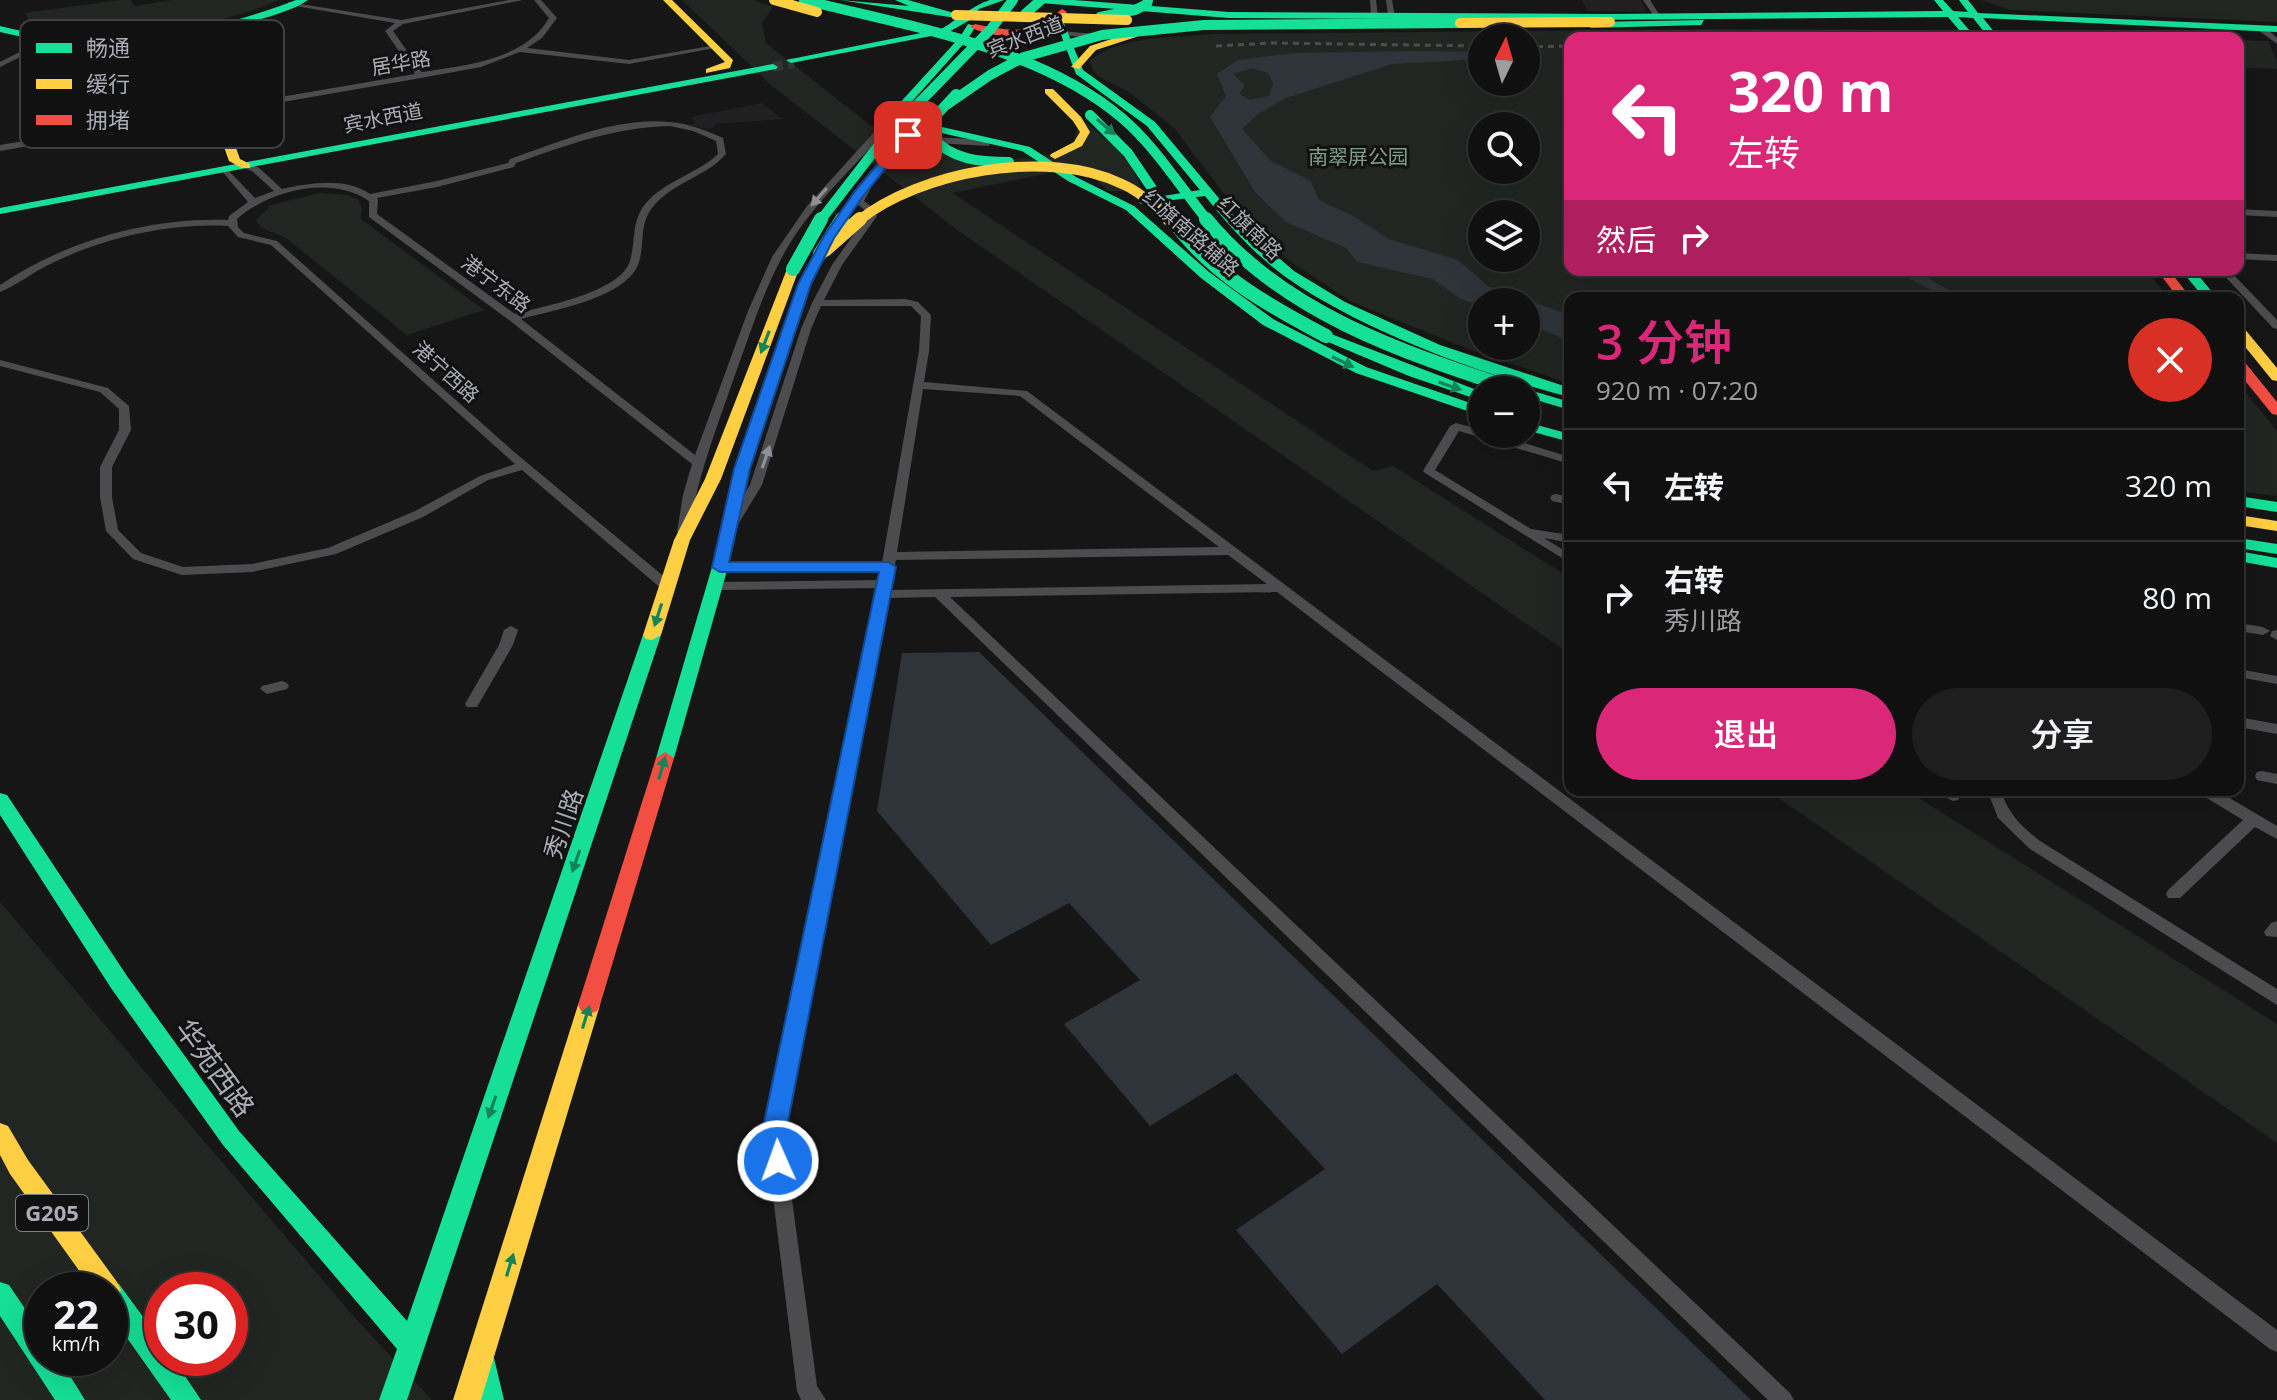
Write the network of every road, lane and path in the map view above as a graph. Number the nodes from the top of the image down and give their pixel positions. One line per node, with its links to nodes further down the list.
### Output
1 (520, 0): 21 (street)
2 (537, 0): 34 (street, 居华路)
3 (667, 0): 33 (main road)
4 (774, 0): 40 (main road, 红旗南路, bridge)
5 (804, 0): 79 (main road, 红旗南路, bridge)
6 (844, 0): 16 (main road)
7 (899, 0): 16 (main road)
8 (1148, 0): 15 (main road, bridge)
9 (1646, 0): 17 (street)
10 (1963, 0): 25 (main road)
11 (296, 2): 20 (main road); 21 (street)
12 (1382, 7): 15 (main road); 18 (main road)
13 (1018, 11): 15 (main road); 15 (main road); 16 (main road); 16 (main road); 43 (main road, bridge); 51 (main road, bridge); 104 (main road, 秀川路, one-way to 104, bridge)
14 (1948, 12): 17 (main road, 宾水西道); 22 (main road, 宾水西道); 25 (main road, 宾水西道)
15 (1063, 14): 16 (main road, bridge); 18 (main road, 宾水西道, bridge); 31 (street); 38 (main road, 红旗南路辅路)
16 (970, 16): 30 (main road, 宾水西道); 32 (main road); 36 (main road, 宾水西道)
17 (1659, 17): 18 (main road, 宾水西道)
18 (1610, 19): 22 (main road, 宾水西道); 43 (main road, 宾水西道, bridge)
19 (0, 20): 23 (main road)
20 (237, 20)
21 (401, 22): 39 (street)
22 (1701, 22): 31 (main road)
23 (20, 28)
24 (0, 29): 27 (main road)
25 (1981, 29): 26 (main road, 宾水西道)
26 (2199, 32)
27 (20, 33)
28 (2244, 33): 29 (main road, 宾水西道)
29 (2272, 33)
30 (928, 38): 32 (main road); 36 (main road, 宾水西道)
31 (1120, 38): 38 (main road)
32 (956, 46): 45 (main road)
33 (716, 47): 34 (street); 44 (main road)
34 (521, 50): 39 (street, 居华路)
35 (20, 55): 37 (street)
36 (782, 63): 44 (main road, 宾水西道)
37 (0, 65)
38 (1076, 67): 52 (main road, 红旗南路辅路)
39 (421, 76): 42 (street, 居华路)
40 (1049, 91): 43 (main road, bridge); 63 (main road, 红旗南路, one-way to 63, bridge)
41 (662, 95): 44 (main road)
42 (284, 99)
43 (942, 110): 51 (main road, bridge)
44 (525, 112): 50 (main road, 宾水西道)
45 (891, 119): 46 (main road); 93 (street, one-way to 93)
46 (988, 143): 56 (main road); 73 (street)
47 (20, 145): 48 (street, 居华路)
48 (0, 148)
49 (230, 148): 50 (main road)
50 (238, 163): 53 (street); 55 (street); 57 (main road, 宾水西道)
51 (880, 169): 64 (main road, bridge)
52 (1206, 188): 56 (main road); 58 (main road, 红旗南路辅路)
53 (280, 192): 54 (street); 55 (street)
54 (371, 196): 74 (street, 港宁东路); 74 (street)
55 (259, 199): 62 (street)
56 (1120, 202): 61 (main road, 红旗南路辅路)
57 (0, 209)
58 (1223, 209): 61 (main road); 82 (main road, 红旗南路辅路)
59 (2244, 212): 60 (street)
60 (2277, 214)
61 (1143, 221): 86 (main road, 红旗南路辅路, one-way to 86)
62 (230, 223): 70 (street); 94 (street, 港宁西路)
63 (1177, 226): 64 (main road, bridge); 83 (main road, 红旗南路, one-way to 83, bridge)
64 (820, 254): 101 (main road)
65 (2244, 256): 66 (street)
66 (2277, 258)
67 (2168, 276): 71 (main road)
68 (2192, 276): 72 (main road)
69 (2230, 276): 75 (street)
70 (0, 289)
71 (2180, 292)
72 (2206, 292)
73 (817, 303): 81 (street); 101 (street, one-way to 73)
74 (513, 318): 93 (street, 港宁东路)
75 (2277, 326)
76 (2244, 337): 80 (main road)
77 (0, 363): 94 (street)
78 (2244, 370): 87 (main road)
79 (1479, 376)
80 (2277, 377)
81 (917, 385): 107 (street); 110 (street)
82 (1564, 391)
83 (1468, 392)
84 (1540, 397): 85 (main road)
85 (1564, 404)
86 (1468, 407)
87 (2277, 411)
88 (1540, 414): 89 (main road)
89 (1564, 420)
90 (1540, 430): 91 (main road)
91 (1564, 436)
92 (1564, 459): 102 (street)
93 (699, 464): 104 (street)
94 (524, 465): 114 (street, 港宁西路)
95 (1556, 498): 96 (street)
96 (1564, 500)
97 (2244, 502): 98 (main road)
98 (2277, 507)
99 (2244, 521): 100 (main road)
100 (2277, 526)
101 (731, 527): 112 (main road)
102 (1524, 531): 103 (street); 108 (street)
103 (1564, 538)
104 (682, 540): 114 (main road, 秀川路)
105 (2244, 544): 106 (main road)
106 (2277, 549)
107 (1233, 551): 110 (street); 115 (street)
108 (1564, 555)
109 (2244, 557): 111 (main road)
110 (889, 562): 112 (street); 116 (street)
111 (2277, 563)
112 (720, 567): 113 (main road)
113 (715, 586): 116 (street); 138 (main road, one-way to 113)
114 (668, 587): 140 (main road, 秀川路, one-way to 140)
115 (1283, 588): 117 (street); 139 (street)
116 (884, 589): 117 (street); 147 (street)
117 (938, 593): 148 (street)
118 (2244, 628): 120 (street)
119 (511, 630): 123 (street)
120 (2272, 634)
121 (2244, 674): 122 (street)
122 (2277, 680)
123 (472, 704)
124 (2244, 723): 125 (street)
125 (2277, 729)
126 (1995, 796): 132 (street)
127 (2215, 796): 129 (street)
128 (0, 800): 140 (main road, 华苑西路)
129 (2254, 819): 130 (street); 131 (street)
130 (2277, 833)
131 (2174, 894)
132 (2277, 998)
133 (0, 1133): 134 (main road, G205)
134 (95, 1272)
135 (0, 1294): 137 (main road)
136 (128, 1318): 143 (main road, G205)
137 (24, 1330)
138 (487, 1340): 145 (main road); 146 (main road)
139 (2277, 1342)
140 (412, 1347): 144 (main road, 秀川路)
141 (55, 1376): 142 (main road)
142 (71, 1400)
143 (187, 1400)
144 (393, 1400)
145 (467, 1400)
146 (490, 1400)
147 (815, 1400)
148 (1783, 1400)

